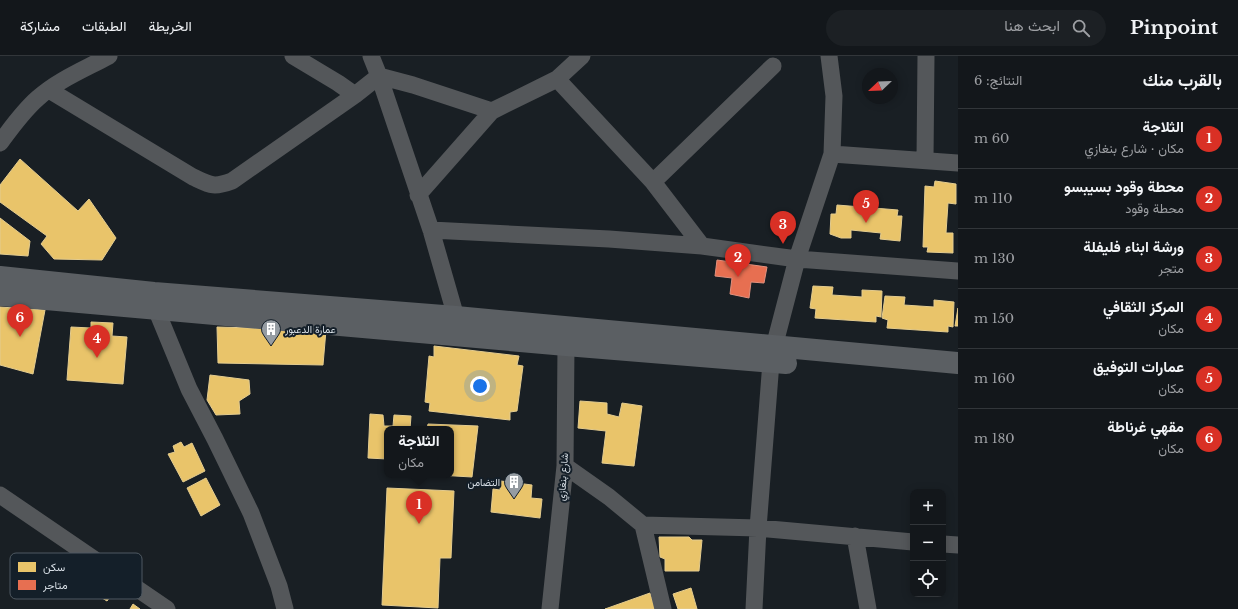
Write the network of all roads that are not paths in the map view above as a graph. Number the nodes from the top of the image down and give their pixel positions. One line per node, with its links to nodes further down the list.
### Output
1 (109, 56): 10 (street)
2 (293, 56): 11 (street)
3 (370, 56): 8 (street)
4 (582, 56): 9 (street)
5 (829, 56): 14 (street)
6 (926, 56): 15 (street)
7 (773, 66): 17 (street)
8 (379, 76): 11 (street); 12 (street); 18 (street)
9 (557, 79): 12 (street); 17 (street)
10 (49, 90): 11 (street); 13 (street)
11 (355, 95)
12 (492, 111): 18 (street)
13 (0, 143)
14 (832, 154): 15 (street); 21 (street)
15 (925, 160): 16 (street)
16 (958, 163)
17 (653, 182): 20 (street)
18 (418, 195): 19 (street)
19 (431, 230): 20 (street); 26 (street)
20 (702, 246): 21 (street)
21 (797, 259): 22 (street); 28 (street)
22 (958, 270)
23 (0, 277): 25 (highway)
24 (0, 295): 25 (highway)
25 (155, 301): 26 (highway); 27 (highway); 42 (street)
26 (456, 317): 28 (highway)
27 (566, 345): 28 (highway); 31 (street, شارع بنغازي)
28 (772, 354): 29 (highway); 30 (highway); 34 (street)
29 (958, 362)
30 (958, 378)
31 (564, 466): 33 (street); 43 (street, شارع بنغازي)
32 (0, 495): 39 (street)
33 (643, 525): 34 (street); 44 (street)
34 (758, 528): 35 (street); 45 (street)
35 (856, 536): 36 (street); 46 (street)
36 (910, 542)
37 (946, 544): 38 (street)
38 (958, 545)
39 (85, 553)
40 (142, 592): 41 (street)
41 (167, 609)
42 (285, 609)
43 (550, 609)
44 (663, 609)
45 (754, 609)
46 (868, 609)

